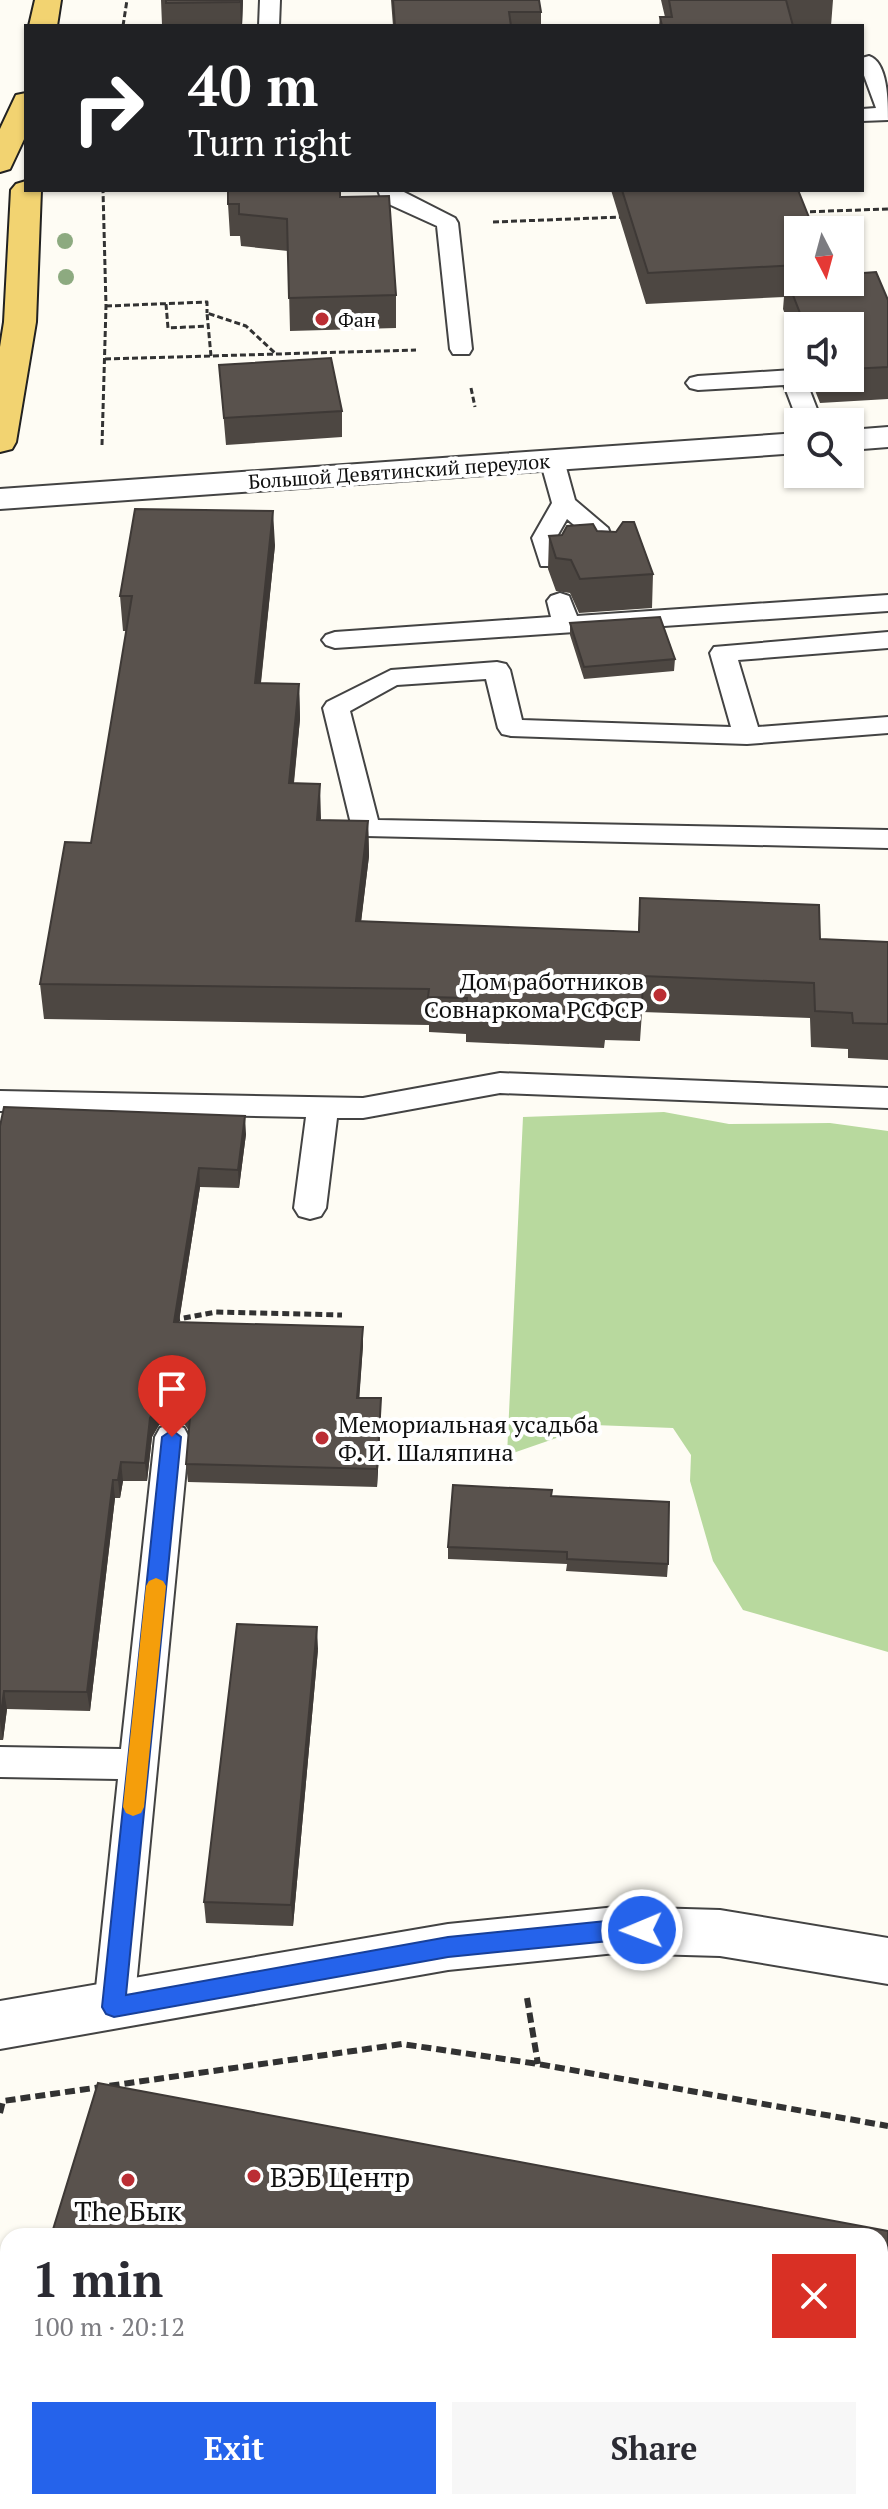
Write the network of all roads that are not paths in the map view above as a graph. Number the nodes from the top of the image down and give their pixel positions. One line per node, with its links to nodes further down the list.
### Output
1 (48, 0): 3 (main road)
2 (270, 0): 4 (lane)
3 (43, 24)
4 (269, 24)
5 (869, 62): 7 (lane)
6 (24, 106): 8 (main road)
7 (864, 115)
8 (0, 163)
9 (26, 192): 16 (main road)
10 (389, 192): 11 (lane)
11 (461, 349)
12 (698, 383): 13 (lane)
13 (805, 408)
14 (888, 437): 15 (street)
15 (864, 439)
16 (0, 442)
17 (784, 444): 18 (street, Большой Девятинский переулок)
18 (552, 460): 19 (street, Большой Девятинский переулок); 20 (lane)
19 (0, 499)
20 (564, 503): 21 (lane); 22 (lane)
21 (606, 557)
22 (550, 561)
23 (888, 603): 24 (lane)
24 (335, 640)
25 (888, 640): 27 (lane)
26 (888, 725): 27 (lane)
27 (747, 736): 28 (lane)
28 (888, 839)
29 (888, 1098): 31 (lane)
30 (0, 1101): 31 (lane)
31 (323, 1108): 32 (lane)
32 (310, 1208)
33 (172, 1437): 35 (lane)
34 (0, 1762): 35 (lane)
35 (138, 1764): 37 (lane)
36 (888, 1961): 37 (street)
37 (114, 2007): 38 (street)
38 (0, 2025)

